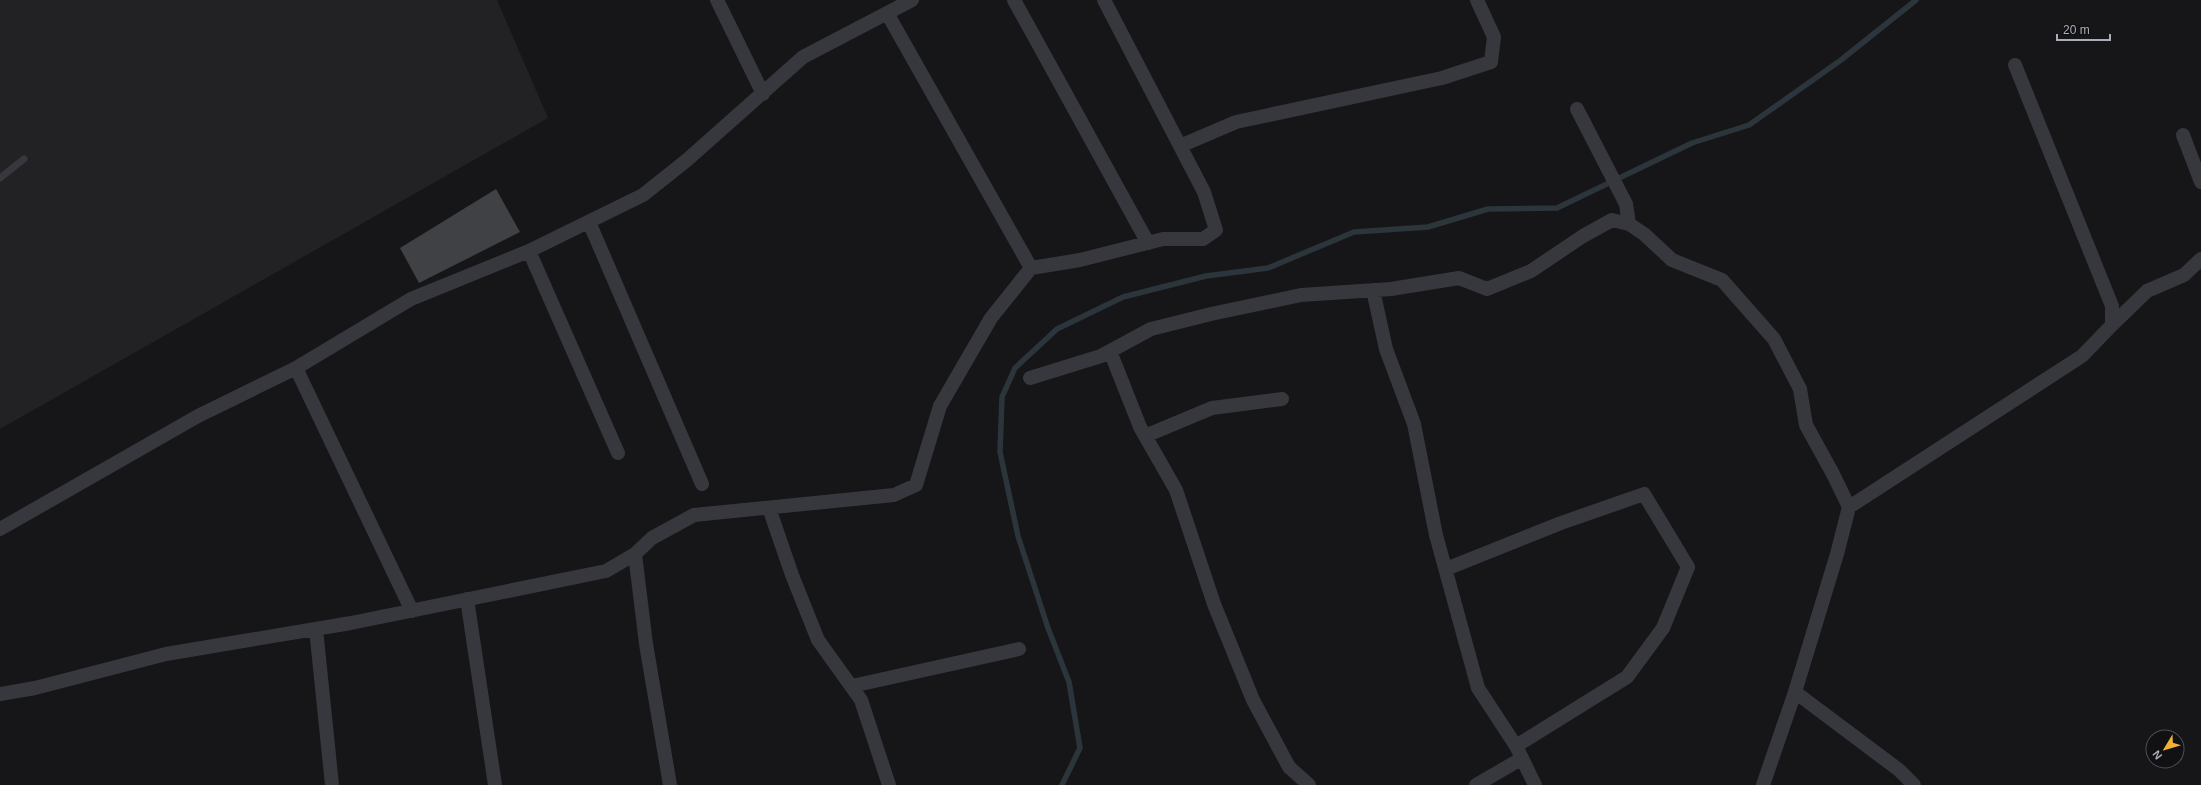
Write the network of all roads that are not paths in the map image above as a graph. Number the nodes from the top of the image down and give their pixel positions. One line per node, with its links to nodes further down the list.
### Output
1 (717, 0): 8 (street)
2 (912, 0): 6 (street)
3 (1014, 0): 17 (street)
4 (1104, 0): 11 (street)
5 (1481, 1): 11 (street)
6 (887, 13): 8 (street); 20 (street)
7 (2015, 65): 22 (street)
8 (763, 94): 15 (street)
9 (1577, 109): 16 (street)
10 (2183, 135): 14 (street)
11 (1180, 146): 17 (street)
12 (24, 159): 13 (lane)
13 (0, 178)
14 (2201, 182)
15 (589, 222): 18 (street); 29 (street)
16 (1629, 224): 21 (street); 30 (street)
17 (1148, 243): 20 (street)
18 (529, 251): 24 (street); 28 (street)
19 (2201, 259): 22 (street)
20 (1031, 268): 31 (street)
21 (1373, 290): 23 (street); 34 (street)
22 (2112, 325): 30 (street)
23 (1110, 351): 25 (street); 27 (street)
24 (296, 368): 32 (street); 36 (street)
25 (1030, 378)
26 (1282, 399): 27 (street)
27 (1145, 436): 47 (street)
28 (618, 453)
29 (702, 484)
30 (1849, 507): 40 (street)
31 (768, 508): 33 (street); 39 (street)
32 (0, 529)
33 (635, 554): 35 (street); 45 (street)
34 (1446, 569): 42 (street); 42 (street)
35 (467, 599): 36 (street); 44 (street)
36 (412, 611): 37 (street)
37 (316, 629): 41 (street); 43 (street)
38 (1019, 649): 39 (street)
39 (852, 686): 46 (street)
40 (1795, 692): 50 (street); 51 (street)
41 (0, 694)
42 (1518, 753): 48 (street); 49 (street)
43 (332, 785)
44 (495, 785)
45 (670, 785)
46 (889, 785)
47 (1309, 785)
48 (1476, 785)
49 (1535, 785)
50 (1763, 785)
51 (1914, 785)

